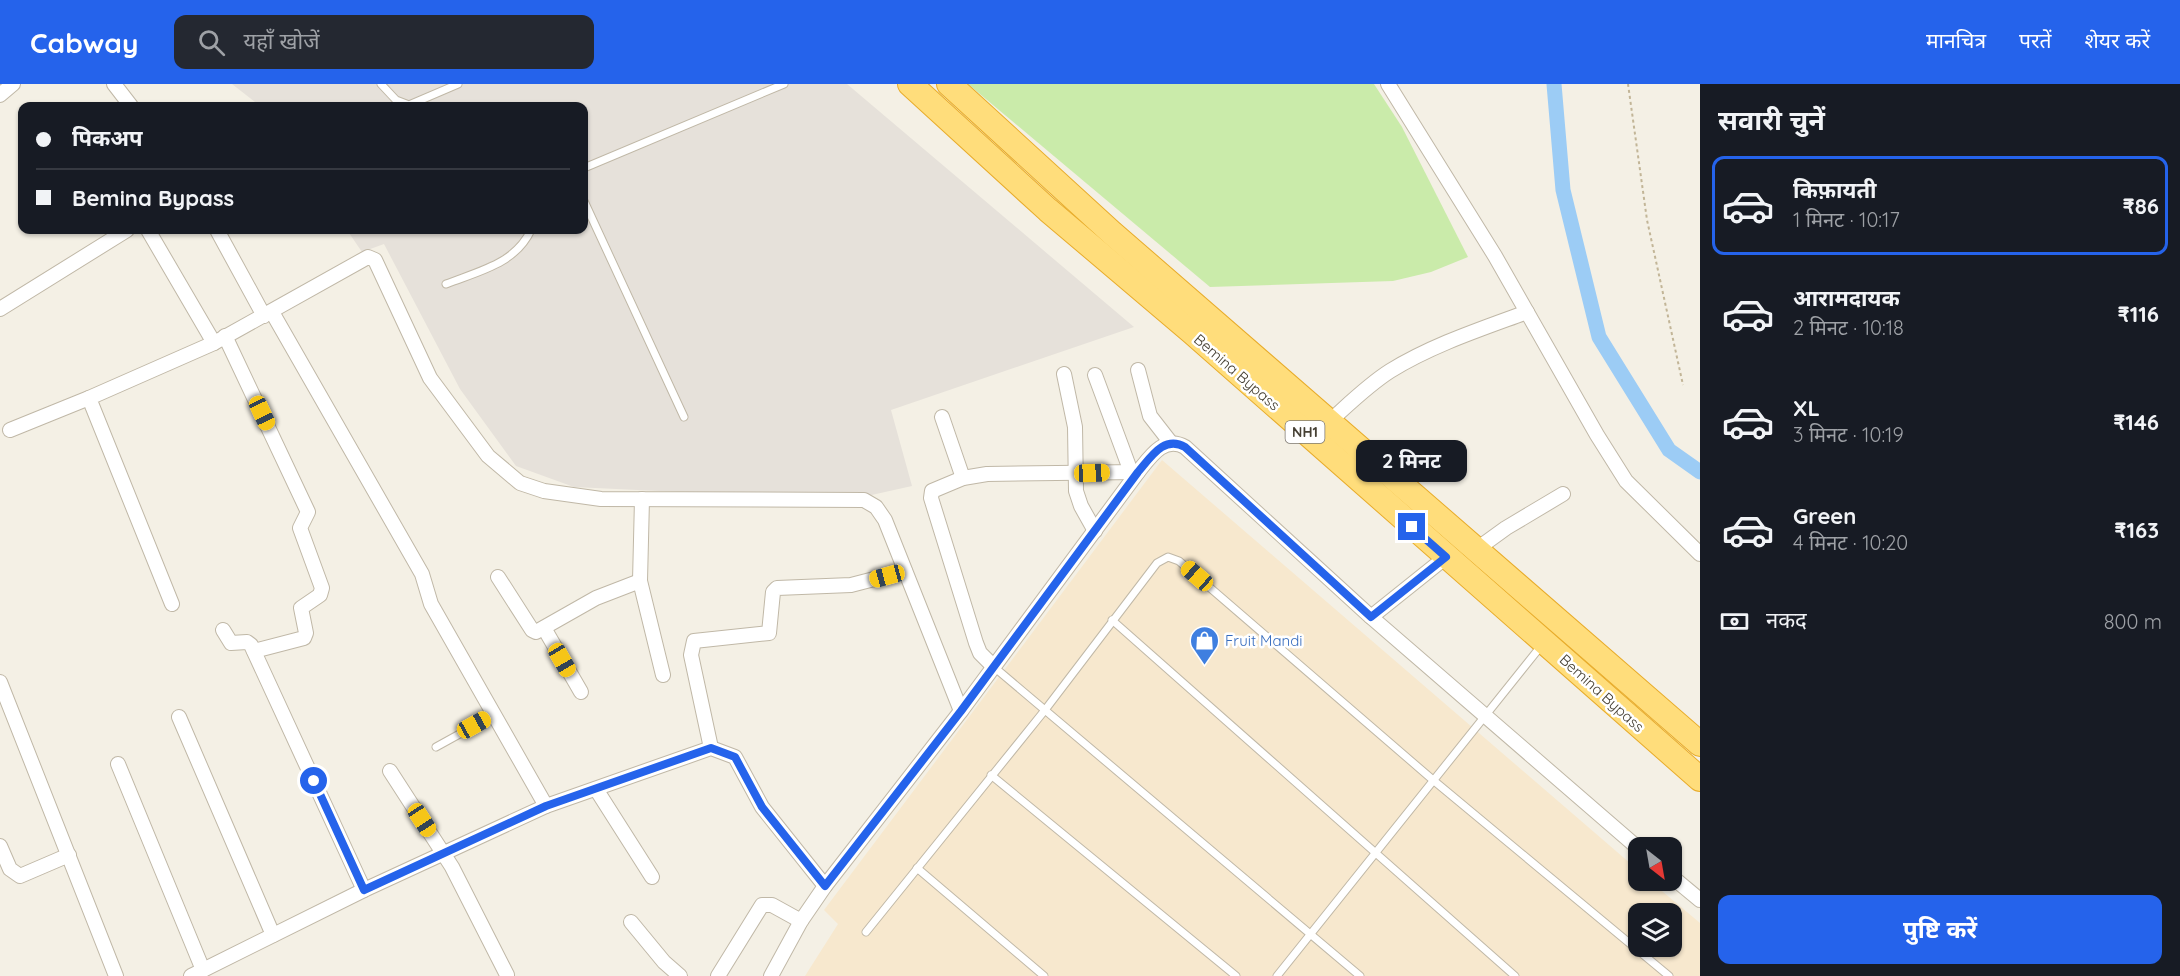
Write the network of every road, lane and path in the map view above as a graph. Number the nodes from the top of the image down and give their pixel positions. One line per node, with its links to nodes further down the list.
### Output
1 (13, 84): 10 (street)
2 (114, 84): 11 (street)
3 (381, 84): 12 (lane)
4 (458, 84): 13 (lane)
5 (784, 84): 14 (lane)
6 (910, 84): 43 (highway, Bemina Bypass / NH1)
7 (949, 84): 32 (highway, Bemina Bypass / NH1)
8 (1388, 84): 22 (street)
9 (1628, 84): 28 (path)
10 (0, 95)
11 (128, 102)
12 (401, 102)
13 (416, 102)
14 (588, 166)
15 (588, 210): 30 (lane)
16 (121, 234): 21 (street)
17 (151, 234): 24 (street)
18 (219, 234): 23 (street)
19 (529, 234): 20 (lane)
20 (446, 284)
21 (0, 309)
22 (1527, 312): 32 (street); 42 (street)
23 (268, 314): 24 (street); 39 (street); 61 (street)
24 (220, 339): 29 (street); 53 (street)
25 (1138, 370): 34 (street)
26 (1064, 374): 36 (street)
27 (1095, 375): 35 (street)
28 (1683, 385)
29 (89, 398): 33 (street); 47 (street)
30 (684, 417)
31 (942, 417): 37 (street)
32 (1329, 421): 41 (highway, Bemina Bypass / NH1)
33 (10, 430)
34 (1171, 443): 35 (street); 48 (street)
35 (1135, 472): 36 (street); 40 (street)
36 (1075, 474): 37 (street); 40 (street)
37 (963, 478): 54 (street)
38 (1563, 494): 41 (street)
39 (642, 499): 44 (street); 46 (street)
40 (1095, 531): 54 (street)
41 (1477, 549): 64 (highway, Bemina Bypass / NH1)
42 (1700, 554)
43 (1446, 557): 48 (street); 52 (highway, Bemina Bypass / NH1)
44 (905, 571): 60 (street); 66 (street)
45 (498, 577): 50 (street)
46 (640, 581): 50 (street); 55 (street)
47 (172, 604)
48 (1371, 617): 62 (street)
49 (1112, 620): 59 (lane); 71 (lane); 76 (lane)
50 (544, 628): 57 (street)
51 (223, 630): 53 (street)
52 (1544, 642): 62 (lane); 70 (highway, Bemina Bypass / NH1)
53 (254, 651): 83 (street)
54 (993, 667): 59 (lane); 60 (street)
55 (663, 675)
56 (0, 681): 58 (street)
57 (581, 693)
58 (4, 702): 78 (street)
59 (1045, 710): 69 (lane); 88 (lane)
60 (961, 711): 82 (street)
61 (494, 715): 65 (lane); 73 (street)
62 (1484, 715): 71 (lane); 74 (street)
63 (179, 717): 89 (street)
64 (1700, 744)
65 (436, 747)
66 (711, 748): 72 (street); 82 (street)
67 (118, 764): 90 (street)
68 (390, 771): 77 (street)
69 (991, 775): 79 (lane); 97 (lane)
70 (1700, 779)
71 (1433, 780): 76 (lane); 101 (lane)
72 (596, 789): 73 (street); 80 (street)
73 (546, 806): 77 (street)
74 (1628, 839)
75 (0, 846): 78 (street)
76 (1375, 852): 88 (lane); 100 (lane)
77 (443, 853): 83 (street); 91 (street)
78 (69, 855): 92 (street)
79 (917, 868): 87 (lane); 96 (lane)
80 (652, 877)
81 (1682, 885): 84 (street)
82 (825, 886): 85 (street)
83 (364, 890): 89 (street)
84 (1700, 900)
85 (801, 921): 94 (street); 95 (street)
86 (631, 922): 93 (street)
87 (866, 932)
88 (1311, 933): 98 (lane); 99 (lane)
89 (273, 935): 90 (street)
90 (197, 973)
91 (507, 975)
92 (117, 976)
93 (680, 976)
94 (718, 976)
95 (771, 976)
96 (1044, 976)
97 (1236, 976)
98 (1277, 976)
99 (1360, 976)
100 (1515, 976)
101 (1669, 976)

